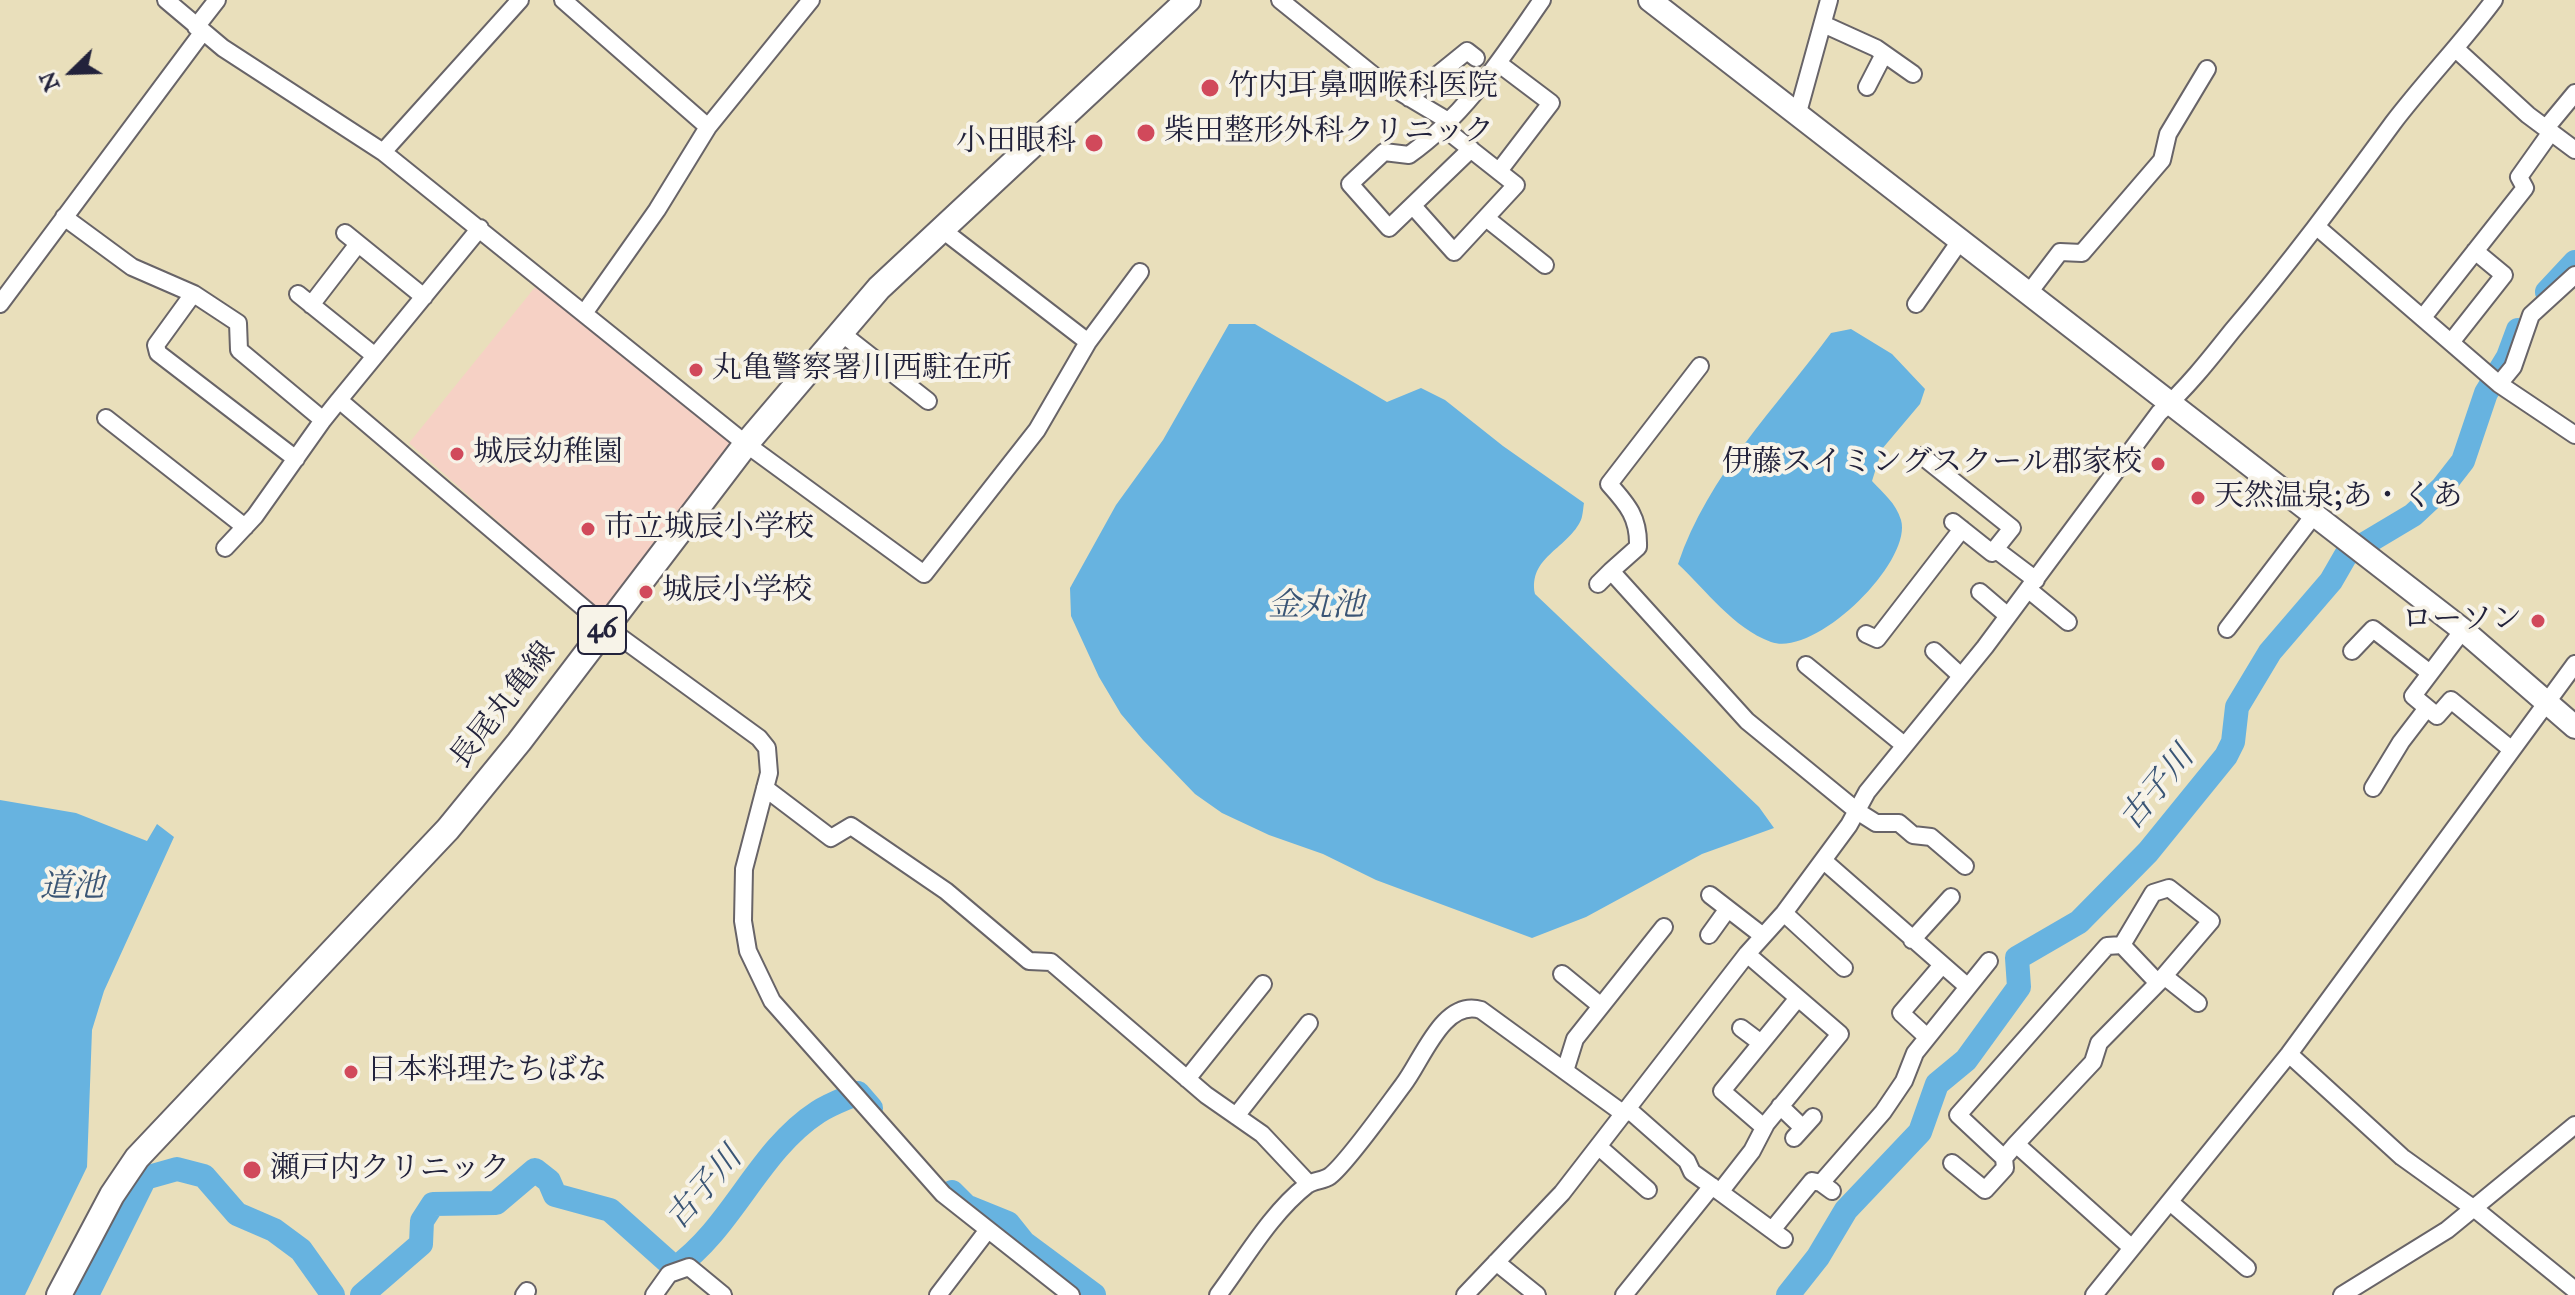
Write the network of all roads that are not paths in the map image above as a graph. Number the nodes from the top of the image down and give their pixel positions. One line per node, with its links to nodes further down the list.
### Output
1 (166, 0): 13 (street)
2 (217, 0): 13 (street)
3 (520, 0): 29 (street)
4 (563, 0): 25 (street)
5 (811, 0): 25 (street)
6 (1188, 0): 36 (main road, 長尾丸亀線 / 46)
7 (1280, 0): 22 (street)
8 (1542, 0): 17 (street)
9 (1650, 0): 23 (street)
10 (1829, 0): 12 (street)
11 (2494, 0): 14 (street)
12 (1823, 24): 15 (street); 23 (street)
13 (199, 30): 29 (street); 32 (street)
14 (2457, 50): 26 (street); 34 (street)
15 (1884, 54): 19 (street); 20 (street)
16 (1476, 58): 22 (street)
17 (1498, 63): 24 (street); 30 (street)
18 (2207, 69): 43 (street)
19 (1913, 74)
20 (1867, 87)
21 (2575, 93): 26 (street)
22 (1409, 98): 24 (street)
23 (1797, 116): 37 (street)
24 (1447, 125): 28 (street); 31 (street)
25 (708, 127): 47 (street)
26 (2549, 130): 27 (street); 38 (street)
27 (2574, 148)
28 (1471, 149): 30 (street); 31 (street)
29 (383, 152): 35 (street)
30 (1499, 171): 33 (street)
31 (1413, 206): 33 (street)
32 (64, 217): 42 (street); 45 (street)
33 (1486, 218): 39 (street)
34 (2317, 227): 48 (street); 57 (street)
35 (480, 228): 44 (street); 47 (street)
36 (940, 228): 49 (main road, 長尾丸亀線 / 46); 51 (street)
37 (1960, 241): 43 (street); 46 (street)
38 (2475, 251): 48 (street); 50 (street)
39 (1545, 265)
40 (1140, 272): 51 (street)
41 (2575, 275): 54 (street)
42 (193, 294): 59 (street); 63 (street)
43 (2028, 294): 57 (street)
44 (424, 297): 52 (street); 52 (street)
45 (0, 304)
46 (1916, 304)
47 (585, 312): 61 (street)
48 (2424, 316): 50 (street)
49 (840, 332): 56 (street); 61 (main road, 長尾丸亀線 / 46)
50 (2452, 341): 54 (street)
51 (1088, 342): 61 (street)
52 (375, 356): 55 (street)
53 (1700, 366): 68 (street)
54 (2494, 380): 60 (street)
55 (339, 400): 59 (street); 74 (street)
56 (928, 401)
57 (2169, 404): 64 (street); 70 (street)
58 (106, 418): 65 (street)
59 (323, 420): 63 (street)
60 (2575, 435)
61 (746, 444): 74 (main road, 長尾丸亀線 / 46)
62 (1922, 456): 67 (street)
63 (296, 459): 65 (street)
64 (2314, 515): 75 (street); 76 (street)
65 (245, 527): 66 (street)
66 (225, 548)
67 (1995, 549): 70 (street); 77 (street)
68 (1611, 571): 69 (street); 91 (street)
69 (1598, 584)
70 (2032, 585): 72 (street); 73 (street)
71 (1980, 592): 72 (street)
72 (2008, 616): 83 (street)
73 (2068, 622)
74 (605, 626): 89 (street); 142 (main road, 長尾丸亀線 / 46)
75 (2227, 629)
76 (2463, 630): 82 (street); 84 (street)
77 (1866, 634)
78 (1934, 651): 83 (street)
79 (2352, 651): 82 (street)
80 (2575, 664): 84 (street)
81 (1806, 665): 87 (street)
82 (2430, 673): 85 (street)
83 (1961, 676): 87 (street)
84 (2547, 703): 86 (street); 88 (street)
85 (2427, 708): 88 (street); 90 (street)
86 (2575, 727)
87 (1904, 745): 91 (street)
88 (2512, 750): 118 (street)
89 (765, 788): 120 (street); 137 (street)
90 (2373, 788)
91 (1857, 811): 92 (street); 93 (street)
92 (1824, 861): 97 (street); 101 (street)
93 (1965, 866)
94 (1710, 895): 96 (street)
95 (1951, 897): 101 (street)
96 (1727, 910): 99 (street); 100 (street)
97 (1784, 913): 100 (street); 106 (street)
98 (1664, 927): 113 (street)
99 (1709, 935)
100 (1763, 936): 103 (street)
101 (1912, 940): 105 (street)
102 (2122, 945): 108 (street); 108 (street); 129 (street)
103 (1747, 954): 111 (street); 122 (street)
104 (1989, 961): 110 (street)
105 (1942, 965): 110 (street); 116 (street)
106 (1846, 966)
107 (1562, 974): 113 (street)
108 (2161, 980): 112 (street); 127 (street)
109 (1263, 984): 120 (street)
110 (1968, 987): 116 (street)
111 (1798, 998): 117 (street); 121 (street)
112 (2198, 1003)
113 (1601, 1006): 119 (street)
114 (1309, 1023): 123 (street)
115 (1741, 1028): 117 (street)
116 (1927, 1037): 134 (street)
117 (1761, 1043): 124 (street)
118 (2289, 1054): 135 (street); 136 (street)
119 (1565, 1071): 122 (street); 132 (street)
120 (1187, 1079): 123 (street)
121 (1780, 1106): 124 (street); 126 (street)
122 (1626, 1111): 128 (street); 134 (street)
123 (1236, 1116): 132 (street)
124 (1766, 1124): 134 (street)
125 (2575, 1125): 136 (street)
126 (1804, 1128)
127 (2016, 1144): 129 (street); 138 (street)
128 (1599, 1147): 133 (street); 139 (street)
129 (2004, 1158): 130 (street)
130 (1952, 1163)
131 (1752, 1167): 134 (street)
132 (1309, 1184): 147 (street)
133 (1648, 1190)
134 (1720, 1192): 150 (street)
135 (2170, 1202): 138 (street); 140 (street)
136 (2473, 1208): 141 (street); 152 (street)
137 (987, 1231): 145 (street); 146 (street)
138 (2132, 1248): 151 (street)
139 (1496, 1262): 148 (street); 149 (street)
140 (2247, 1268)
141 (2575, 1290)
142 (59, 1295)
143 (654, 1295): 144 (street)
144 (723, 1295)
145 (938, 1295)
146 (1071, 1295)
147 (1218, 1295)
148 (1465, 1295)
149 (1537, 1295)
150 (1624, 1295)
151 (2094, 1295)
152 (2342, 1295)

